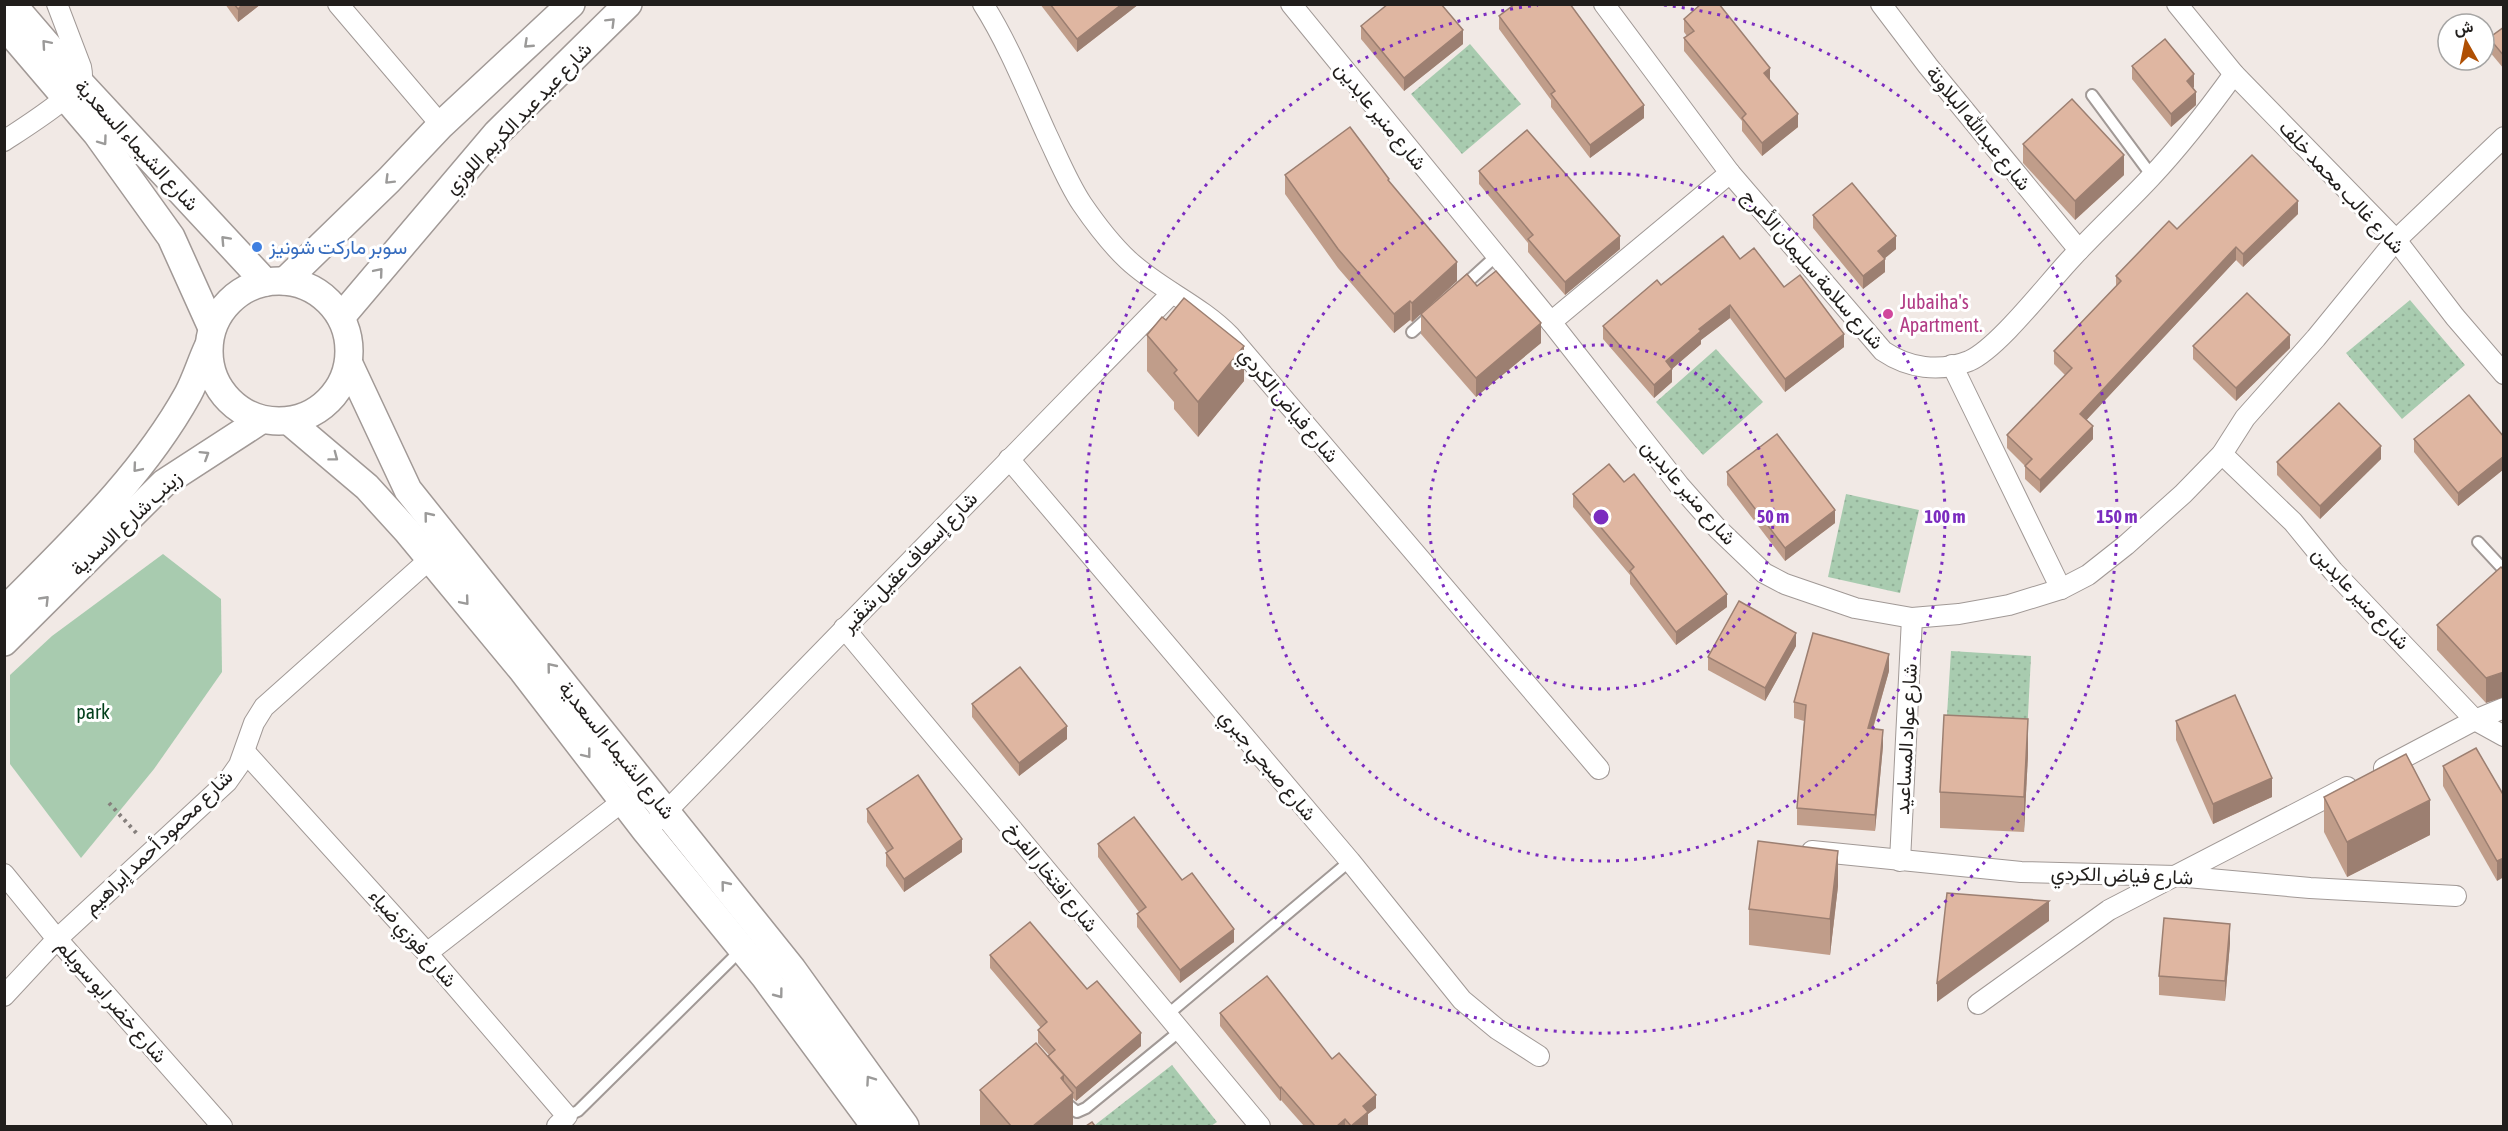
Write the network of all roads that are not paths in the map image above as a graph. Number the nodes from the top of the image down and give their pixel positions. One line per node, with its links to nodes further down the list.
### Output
1 (12, 4): 13 (street, شارع الشيماء السعدية, one-way to 1)
2 (57, 4): 13 (street)
3 (339, 4): 15 (street)
4 (572, 4): 15 (street, one-way to 15)
5 (628, 4): 27 (street, شارع عيد عبد الكريم اللوزي, one-way to 5)
6 (983, 4): 24 (street, شارع فياض الكردي)
7 (1290, 4): 22 (street, شارع منير عابدين)
8 (1881, 4): 21 (street, شارع عبدالله البلاونة)
9 (2177, 4): 12 (street, شارع غالب محمد خلف)
10 (1608, 6): 18 (street, شارع سلامة سليمان الأعرج)
11 (4, 25): 13 (street, شارع الشيماء السعدية)
12 (2234, 74): 19 (street, شارع سلامة سليمان الأعرج); 20 (street, شارع غالب محمد خلف)
13 (72, 90): 17 (street); 23 (street, شارع الشيماء السعدية, one-way to 13); 30 (street, شارع الشيماء السعدية, one-way to 30)
14 (2092, 95): 19 (lane)
15 (441, 125): 23 (street, one-way to 23)
16 (2504, 137): 20 (street, شارع منير عابدين)
17 (4, 141)
18 (1730, 173): 28 (street); 32 (street, شارع سلامة سليمان الأعرج)
19 (2152, 176): 21 (street, شارع سلامة سليمان الأعرج)
20 (2396, 240): 33 (street, شارع غالب محمد خلف); 36 (street, شارع منير عابدين)
21 (2079, 250): 32 (street, شارع سلامة سليمان الأعرج)
22 (1496, 255): 25 (lane); 28 (street, شارع منير عابدين)
23 (275, 282): 27 (street); 30 (street)
24 (1172, 293): 37 (street, شارع إسعاف عقيل شقير); 50 (street, شارع فياض الكردي)
25 (1454, 294)
26 (1437, 309): 29 (lane)
27 (341, 317): 31 (street)
28 (1551, 322): 43 (street, شارع منير عابدين)
29 (1412, 332)
30 (210, 337): 34 (street); 42 (street, زينب شارع الاسدية, one-way to 42)
31 (349, 364): 35 (street); 52 (street, شارع الشيماء السعدية, one-way to 31)
32 (1952, 366): 41 (street)
33 (2504, 374)
34 (261, 420): 35 (street); 45 (street, زينب شارع الاسدية, one-way to 34)
35 (289, 421): 39 (street, شارع الشيماء السعدية, one-way to 39)
36 (2222, 454): 41 (street, شارع منير عابدين); 47 (street, شارع منير عابدين)
37 (1009, 459): 44 (street, شارع إسعاف عقيل شقير); 55 (street, شارع صبحي جبري)
38 (2478, 542): 40 (lane)
39 (430, 559): 49 (street, شارع محمود أحمد إبراهيم); 51 (street, شارع الشيماء السعدية, one-way to 51)
40 (2504, 570)
41 (2061, 589): 43 (street, شارع منير عابدين)
42 (4, 612)
43 (1912, 618): 56 (street, شارع عواد المساعيد)
44 (844, 628): 52 (street, شارع إسعاف عقيل شقير); 65 (street, شارع افتخار الفرخ)
45 (4, 642)
46 (2504, 708): 47 (street)
47 (2475, 720): 48 (street, شارع منير عابدين); 58 (street)
48 (2504, 736)
49 (245, 752): 60 (street, شارع محمود أحمد إبراهيم); 62 (street, شارع فوزي ضياء)
50 (1599, 769)
51 (623, 801): 53 (street, شارع الشيماء السعدية); 62 (street)
52 (668, 812): 53 (street, شارع إسعاف عقيل شقير); 61 (street, شارع الشيماء السعدية, one-way to 52)
53 (646, 831): 61 (street, شارع الشيماء السعدية)
54 (1788, 848): 56 (street, شارع فياض الكردي)
55 (1350, 861): 65 (lane); 67 (street, شارع صبحي جبري)
56 (1899, 861): 58 (street, شارع فياض الكردي)
57 (4, 874): 60 (street, شارع خضر ابو سويلم)
58 (2176, 876): 59 (street, شارع فياض الكردي); 64 (street)
59 (2456, 896)
60 (57, 939): 63 (street, شارع محمود أحمد إبراهيم); 71 (street, شارع خضر ابو سويلم)
61 (752, 940): 69 (lane); 70 (street, شارع الشيماء السعدية)
62 (428, 953): 69 (street, شارع فوزي ضياء)
63 (4, 996)
64 (1978, 1004)
65 (1167, 1015): 66 (street, شارع افتخار الفرخ)
66 (1180, 1031): 68 (lane); 72 (street, شارع افتخار الفرخ)
67 (1539, 1056)
68 (1055, 1091)
69 (562, 1121)
70 (887, 1123)
71 (219, 1125)
72 (1260, 1126)

